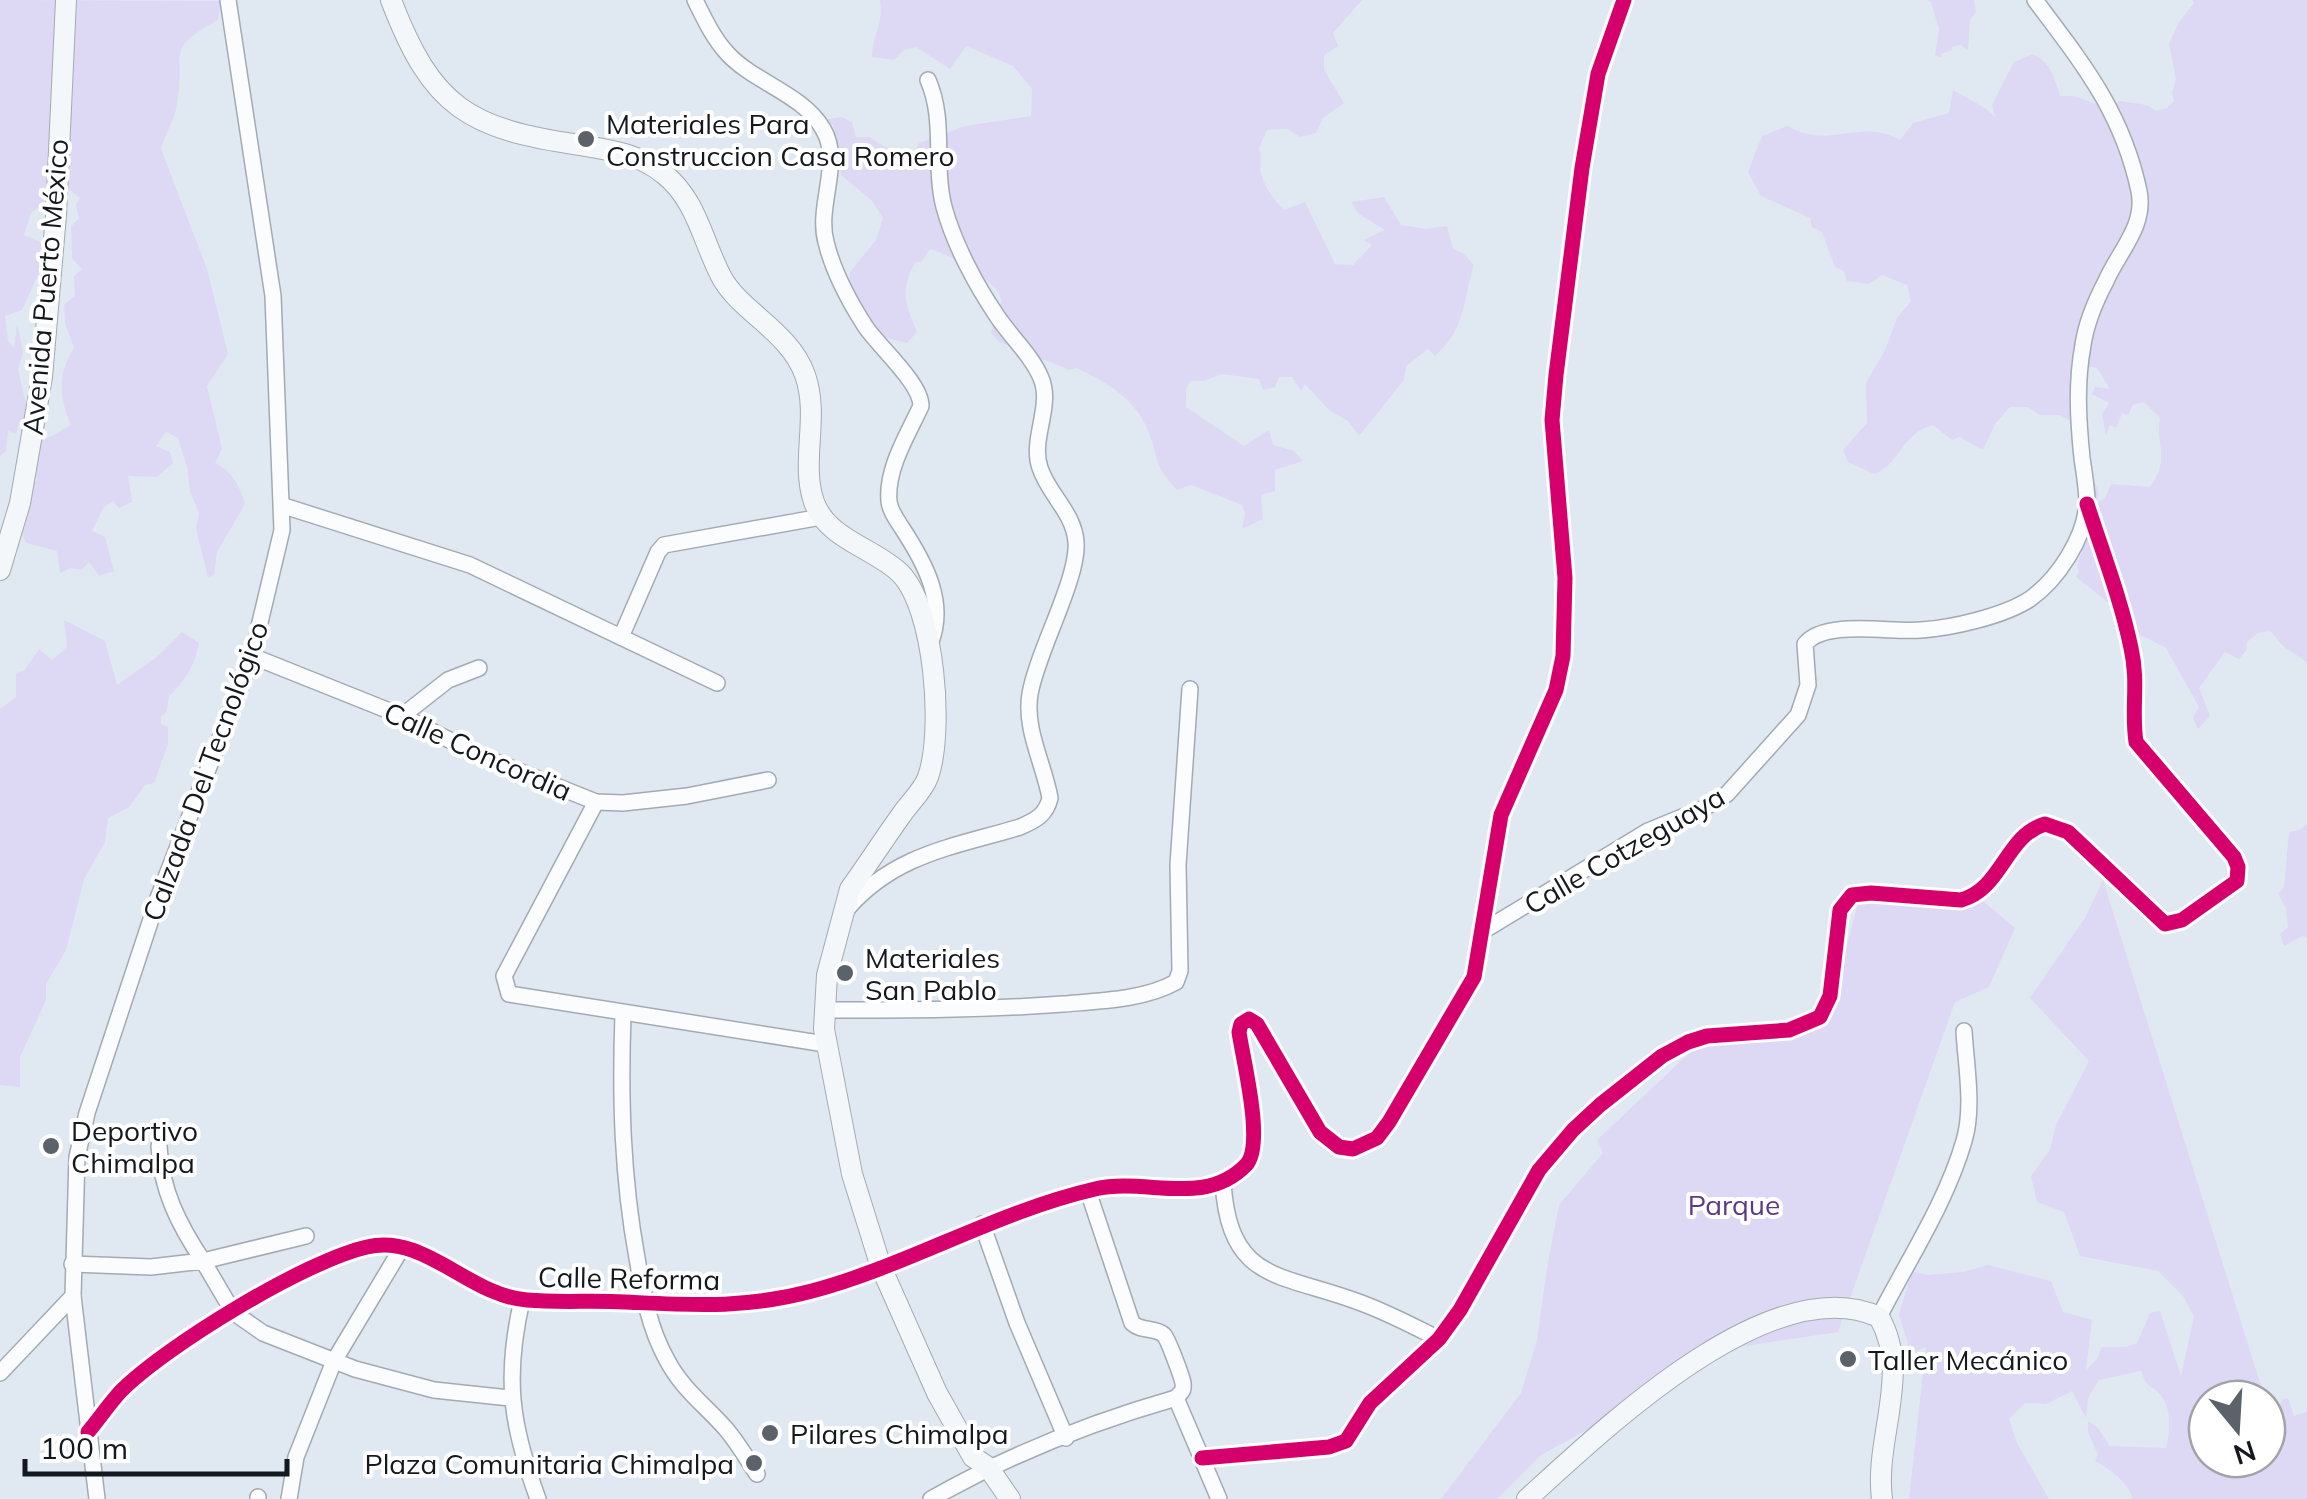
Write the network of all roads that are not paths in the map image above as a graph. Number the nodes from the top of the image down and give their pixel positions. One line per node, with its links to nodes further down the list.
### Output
1 (66, 0): 11 (main road, Avenida Puerto México)
2 (228, 0): 9 (street, Calzada Del Tecnológico)
3 (392, 0): 10 (main road)
4 (695, 0): 13 (street)
5 (1624, 0): 22 (street)
6 (2035, 0): 8 (street, Calle Cotzeguaya)
7 (928, 80): 21 (street)
8 (2087, 504): 22 (street, Calle Cotzeguaya); 41 (street)
9 (284, 506): 12 (street); 14 (street, Calzada Del Tecnológico)
10 (822, 517): 12 (street); 13 (main road)
11 (0, 570)
12 (621, 637): 16 (street)
13 (930, 644): 21 (main road)
14 (252, 656): 18 (street, Calle Concordia); 34 (street, Calzada Del Tecnológico)
15 (478, 668): 18 (street)
16 (717, 683)
17 (1190, 688): 23 (street)
18 (402, 716): 20 (street, Calle Concordia)
19 (768, 780): 20 (street)
20 (596, 802): 24 (street, Calle Concordia)
21 (841, 916): 23 (main road)
22 (1483, 931): 28 (street)
23 (826, 1010): 26 (main road)
24 (624, 1014): 26 (street, Calle Concordia); 38 (street)
25 (1964, 1032): 40 (street)
26 (825, 1044): 35 (main road)
27 (159, 1146): 33 (street)
28 (1223, 1182): 29 (street, Calle Reforma); 41 (street)
29 (1088, 1191): 30 (street, Calle Reforma); 45 (street)
30 (982, 1224): 35 (street, Calle Reforma); 47 (street)
31 (306, 1236): 33 (street)
32 (403, 1246): 37 (street, Calle Reforma); 39 (street); 42 (street)
33 (203, 1261): 34 (street); 39 (street)
34 (72, 1264): 36 (street, Calzada Del Tecnológico)
35 (881, 1267): 38 (street, Calle Reforma); 49 (main road)
36 (73, 1296): 43 (street); 46 (street, Calzada Del Tecnológico)
37 (522, 1300): 38 (street, Calle Reforma); 44 (street)
38 (645, 1304): 50 (street)
39 (233, 1312): 42 (street); 46 (street)
40 (1880, 1317): 57 (main road); 58 (main road)
41 (1439, 1339): 48 (street)
42 (334, 1362): 44 (street); 52 (street)
43 (0, 1373)
44 (510, 1398): 53 (street)
45 (1176, 1398): 47 (street); 48 (street)
46 (88, 1432): 51 (street, Calzada Del Tecnológico)
47 (1066, 1438): 49 (street)
48 (1202, 1458): 56 (street)
49 (988, 1467): 54 (street); 55 (main road)
50 (756, 1474)
51 (98, 1499)
52 (288, 1499)
53 (538, 1499)
54 (931, 1499)
55 (1010, 1499)
56 (1219, 1499)
57 (1527, 1499)
58 (1882, 1499)

